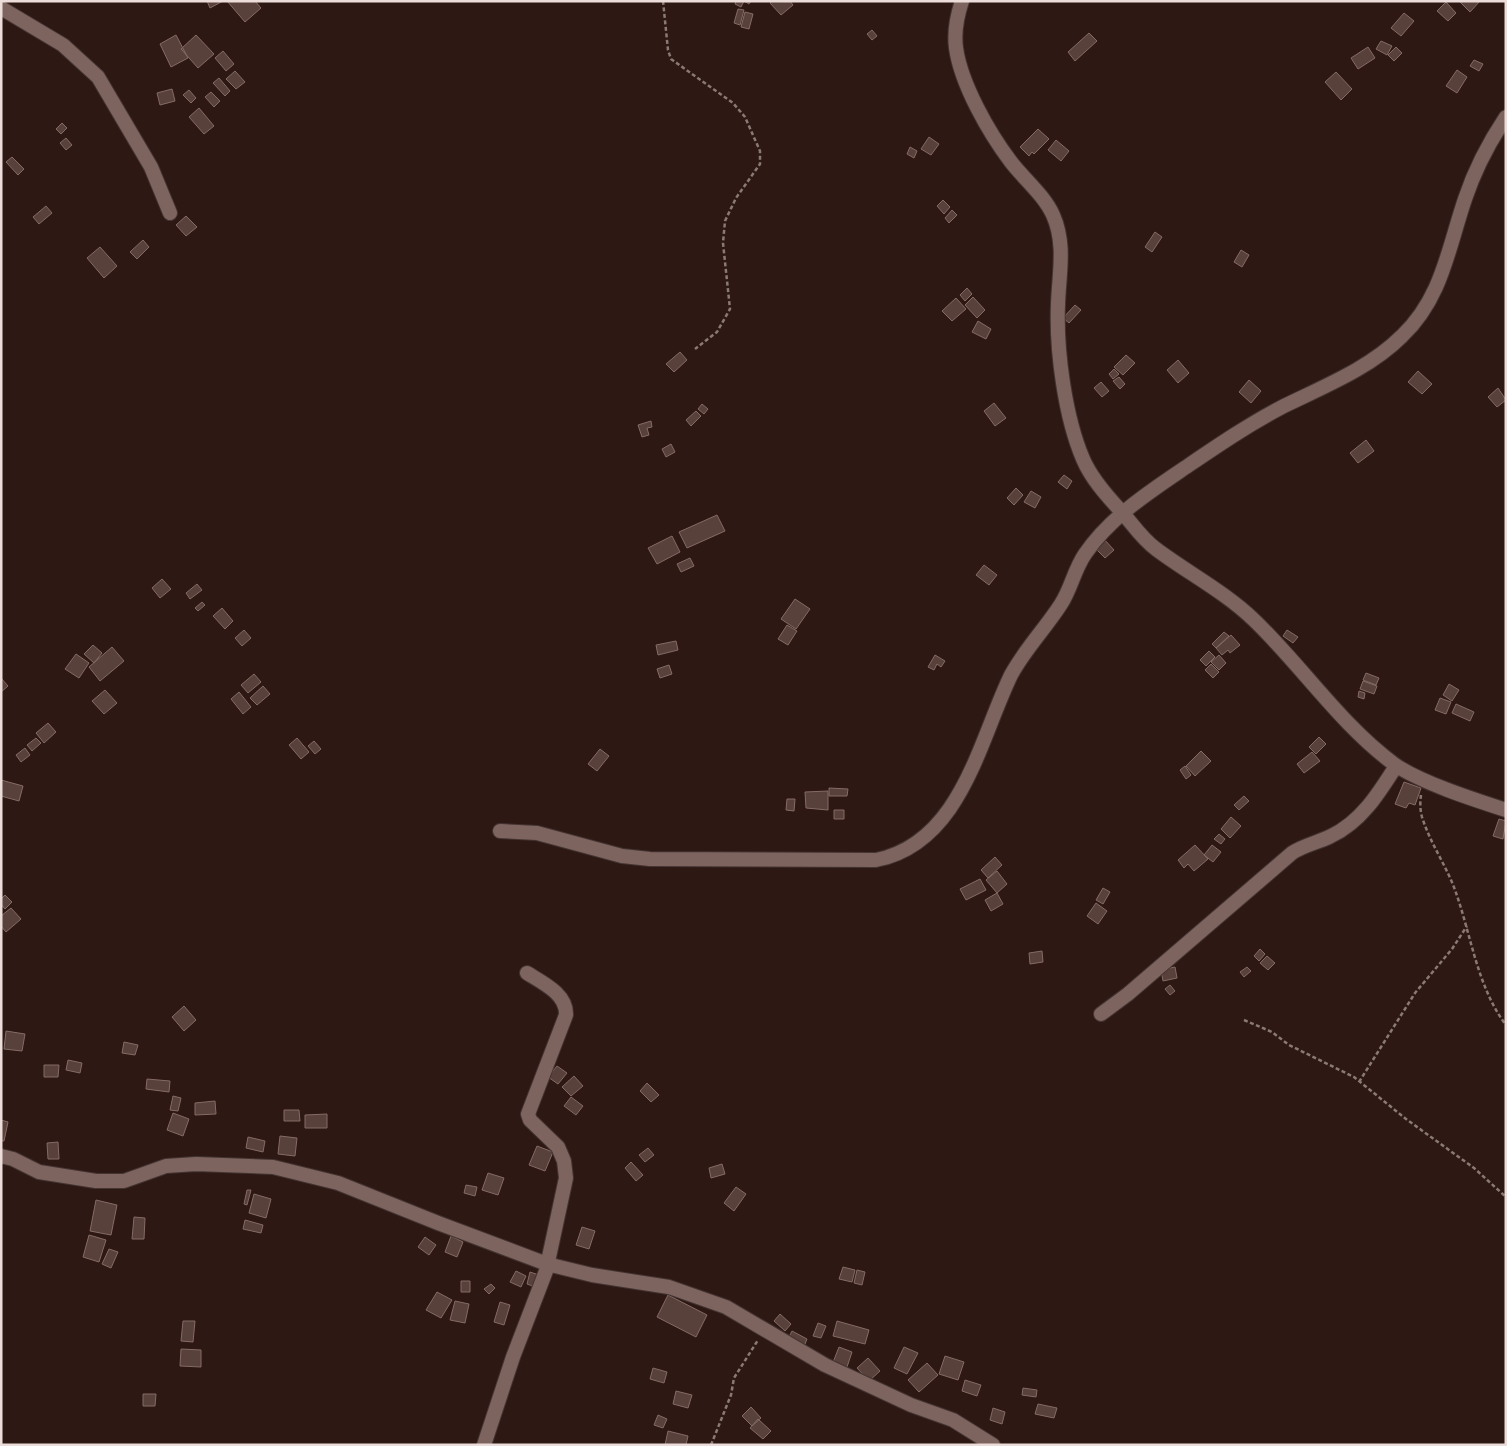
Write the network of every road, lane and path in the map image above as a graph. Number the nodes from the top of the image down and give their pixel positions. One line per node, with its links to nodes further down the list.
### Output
1 (663, 1): 6 (path)
2 (962, 1): 7 (street)
3 (1, 8): 5 (street)
4 (1506, 117): 7 (street)
5 (170, 213)
6 (695, 349)
7 (1122, 512): 8 (street); 11 (street)
8 (1396, 766): 9 (street); 14 (street)
9 (1423, 778): 10 (street); 12 (path)
10 (1506, 810)
11 (500, 831)
12 (1467, 926): 16 (path); 17 (path)
13 (527, 973): 20 (street)
14 (1101, 1014)
15 (1244, 1020): 17 (path)
16 (1506, 1025)
17 (1359, 1082): 19 (path)
18 (1, 1156): 20 (street)
19 (1506, 1197)
20 (548, 1264): 21 (street); 23 (street)
21 (765, 1328): 22 (street); 24 (path)
22 (973, 1439): 25 (street)
23 (484, 1445)
24 (711, 1445)
25 (993, 1445)

